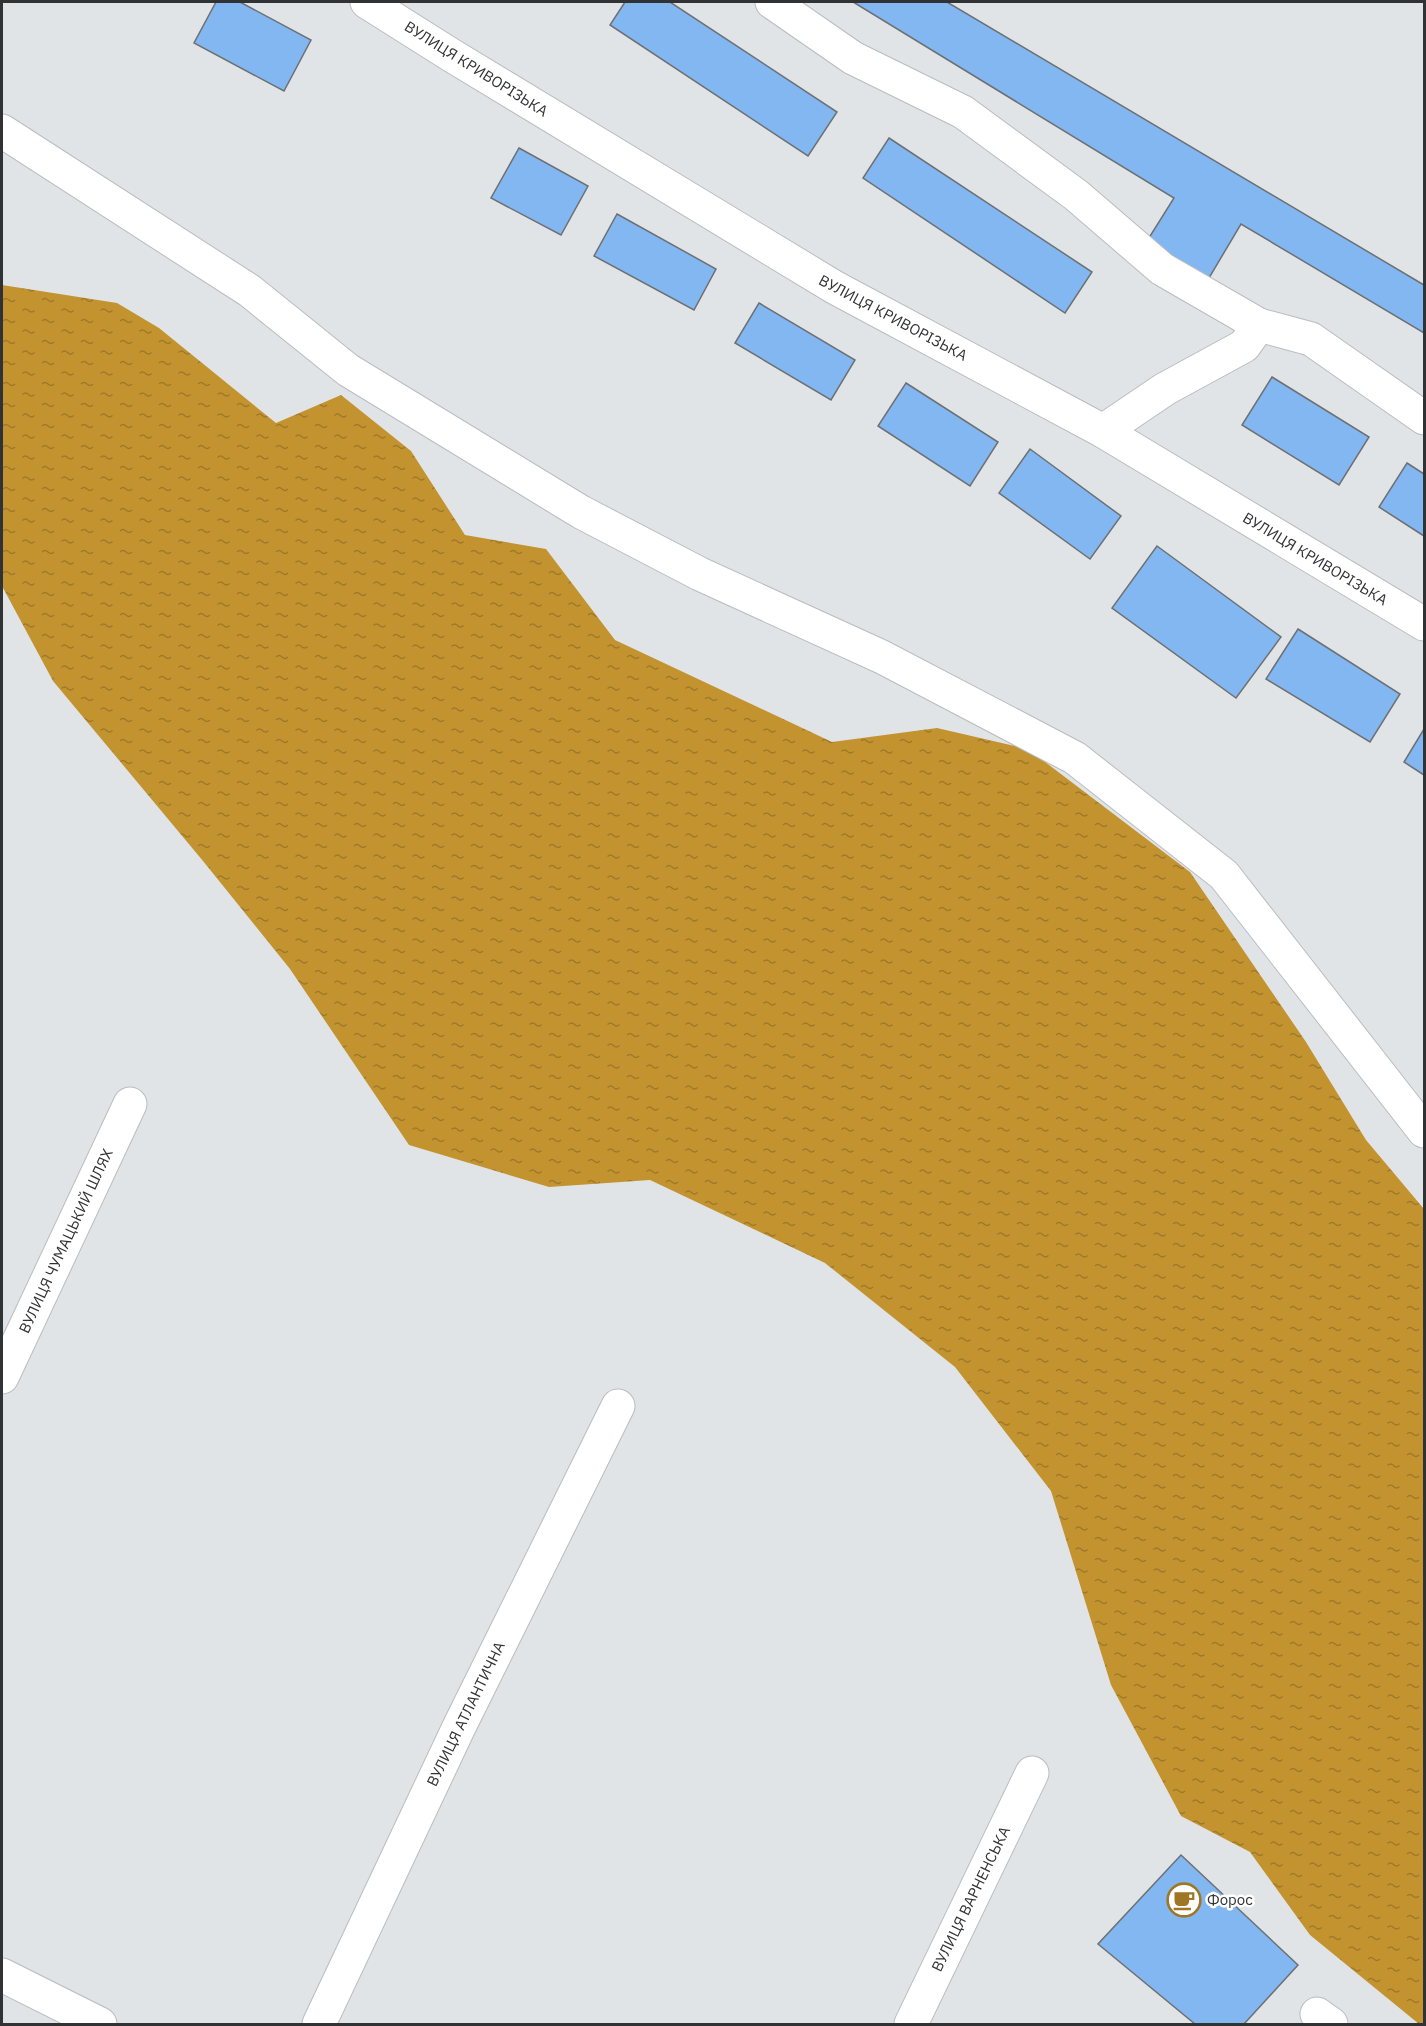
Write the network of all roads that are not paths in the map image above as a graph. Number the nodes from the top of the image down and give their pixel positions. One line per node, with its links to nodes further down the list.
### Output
1 (367, 2): 6 (street, ВУЛИЦЯ КРИВОРІЗЬКА)
2 (772, 2): 4 (street)
3 (2, 131): 9 (street)
4 (1260, 325): 5 (street); 6 (street)
5 (1425, 418)
6 (1103, 431): 7 (street, ВУЛИЦЯ КРИВОРІЗЬКА)
7 (1425, 624)
8 (130, 1104): 10 (street, ВУЛИЦЯ ЧУМАЦЬКИЙ ШЛЯХ)
9 (1425, 1131)
10 (2, 1377)
11 (618, 1406): 15 (street, ВУЛИЦЯ АТЛАНТИЧНА)
12 (1032, 1773): 16 (street, ВУЛИЦЯ ВАРНЕНСЬКА)
13 (2, 1975): 14 (street)
14 (100, 2025)
15 (319, 2025)
16 (910, 2025)

